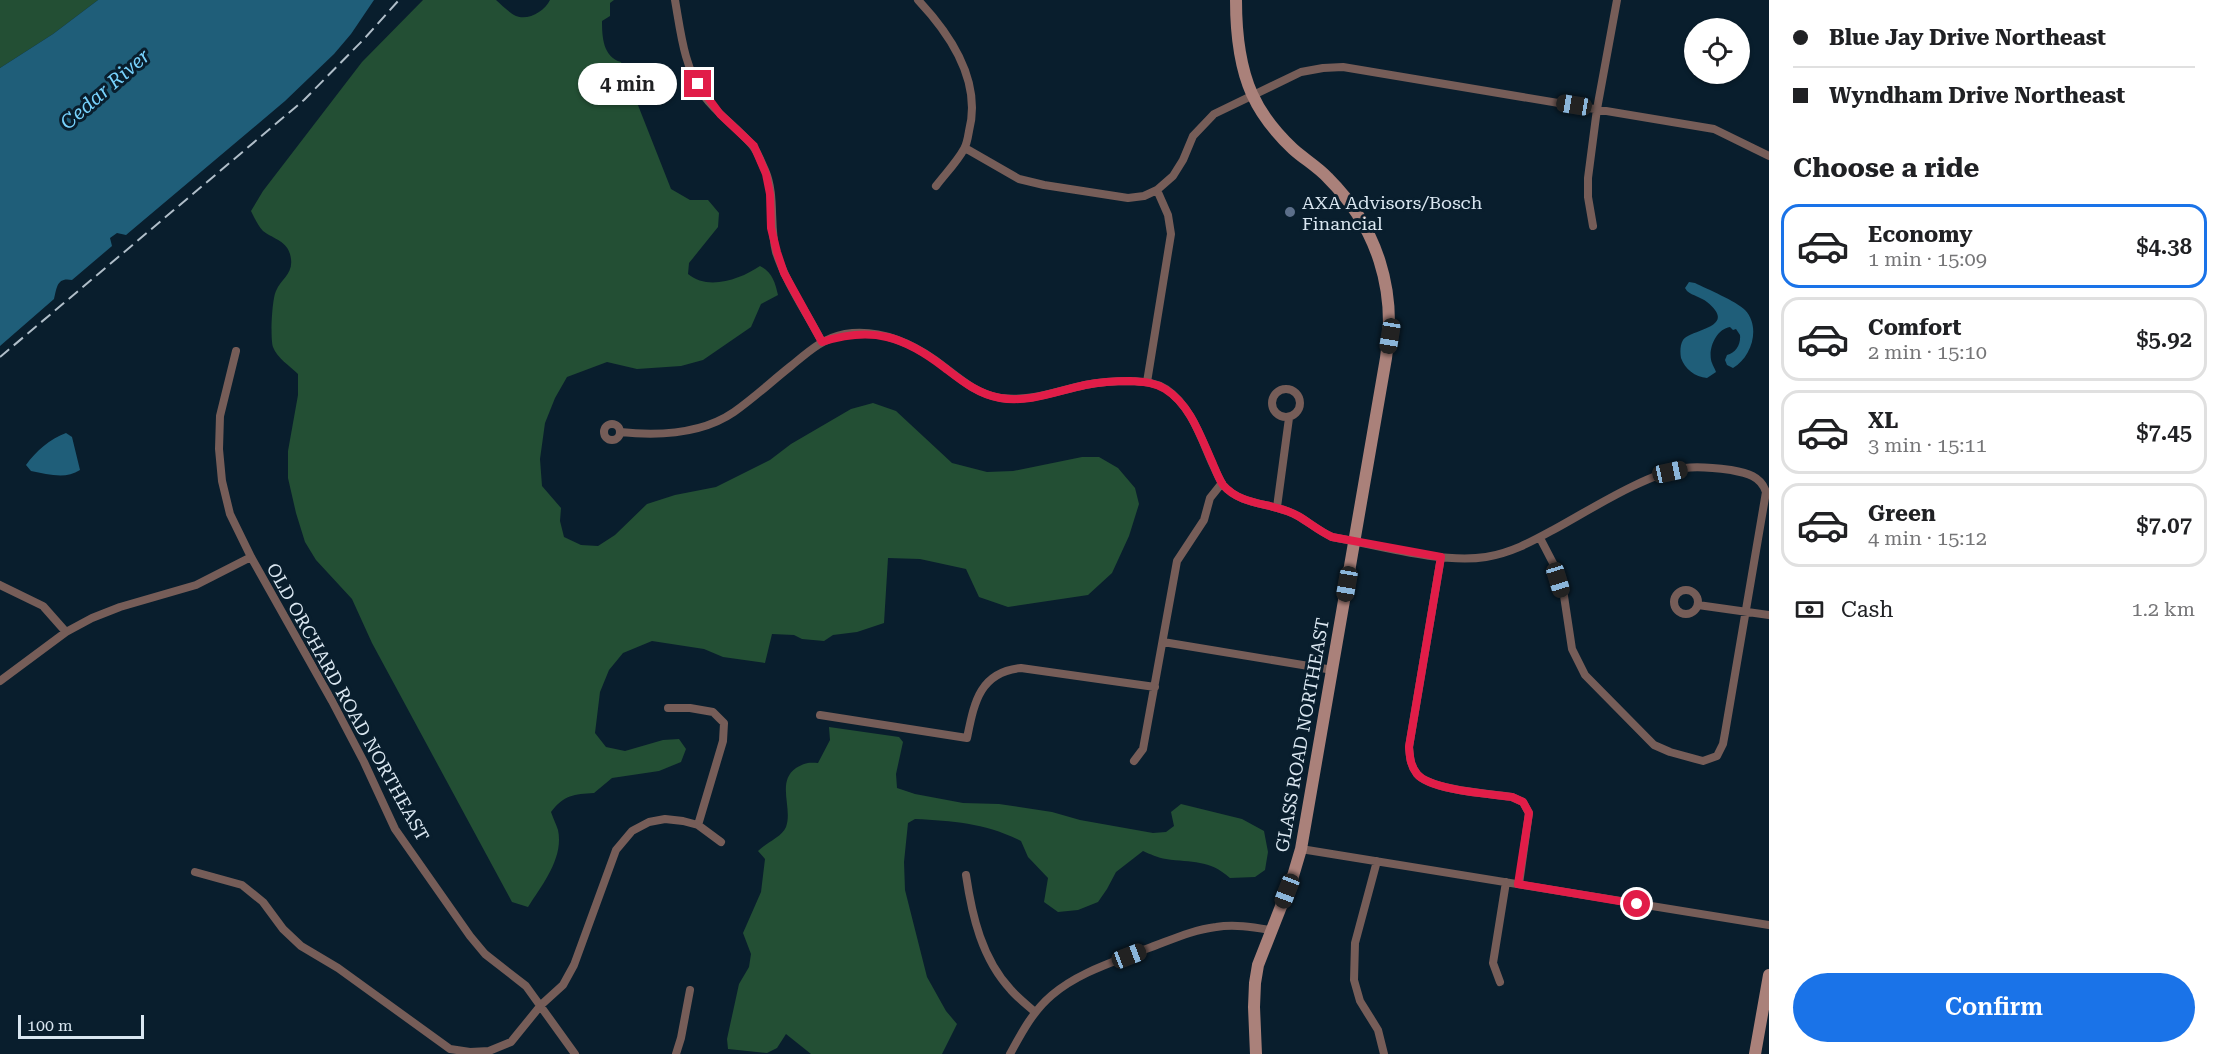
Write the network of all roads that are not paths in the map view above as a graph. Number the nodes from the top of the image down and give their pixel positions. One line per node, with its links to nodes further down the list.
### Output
1 (675, 0): 12 (street)
2 (918, 0): 7 (street)
3 (1236, 0): 5 (street, GLASS ROAD NORTHEAST)
4 (1617, 0): 6 (street)
5 (1252, 95): 6 (street); 10 (street); 20 (street, GLASS ROAD NORTHEAST)
6 (1597, 109): 8 (street); 11 (street)
7 (965, 148): 9 (street); 10 (street)
8 (1769, 156)
9 (936, 186)
10 (1157, 190): 14 (street)
11 (1593, 226)
12 (822, 342): 14 (street); 16 (street)
13 (236, 351): 21 (street, OLD ORCHARD ROAD NORTHEAST)
14 (1147, 382): 17 (street)
15 (1289, 418): 18 (street)
16 (620, 432)
17 (1222, 483): 18 (street); 28 (street)
18 (1277, 507): 20 (street)
19 (1540, 538): 22 (street); 25 (street); 25 (street)
20 (1355, 541): 22 (street); 29 (street, GLASS ROAD NORTHEAST)
21 (250, 557): 27 (street); 48 (street, OLD ORCHARD ROAD NORTHEAST)
22 (1441, 557): 42 (street)
23 (0, 585): 27 (street)
24 (1698, 605): 25 (street)
25 (1746, 612): 26 (street)
26 (1769, 615)
27 (66, 632): 30 (street)
28 (1163, 642): 29 (street); 31 (street)
29 (1333, 670): 37 (street, GLASS ROAD NORTHEAST)
30 (0, 681)
31 (1155, 687): 33 (street); 34 (street)
32 (668, 708): 35 (street)
33 (820, 715)
34 (1134, 761)
35 (698, 825): 36 (street); 48 (street)
36 (721, 842)
37 (1301, 849): 38 (street); 44 (street, GLASS ROAD NORTHEAST)
38 (1377, 861): 41 (street); 54 (street)
39 (195, 872): 48 (street)
40 (966, 875): 49 (street)
41 (1506, 882): 42 (street); 46 (street)
42 (1518, 884): 43 (street)
43 (1769, 925)
44 (1270, 930): 49 (street); 53 (street, GLASS ROAD NORTHEAST)
45 (1769, 975): 55 (street)
46 (1500, 982)
47 (690, 990): 51 (street)
48 (540, 1005): 50 (street, OLD ORCHARD ROAD NORTHEAST)
49 (1035, 1012): 52 (street)
50 (575, 1054)
51 (676, 1054)
52 (1010, 1054)
53 (1256, 1054)
54 (1384, 1054)
55 (1755, 1054)

